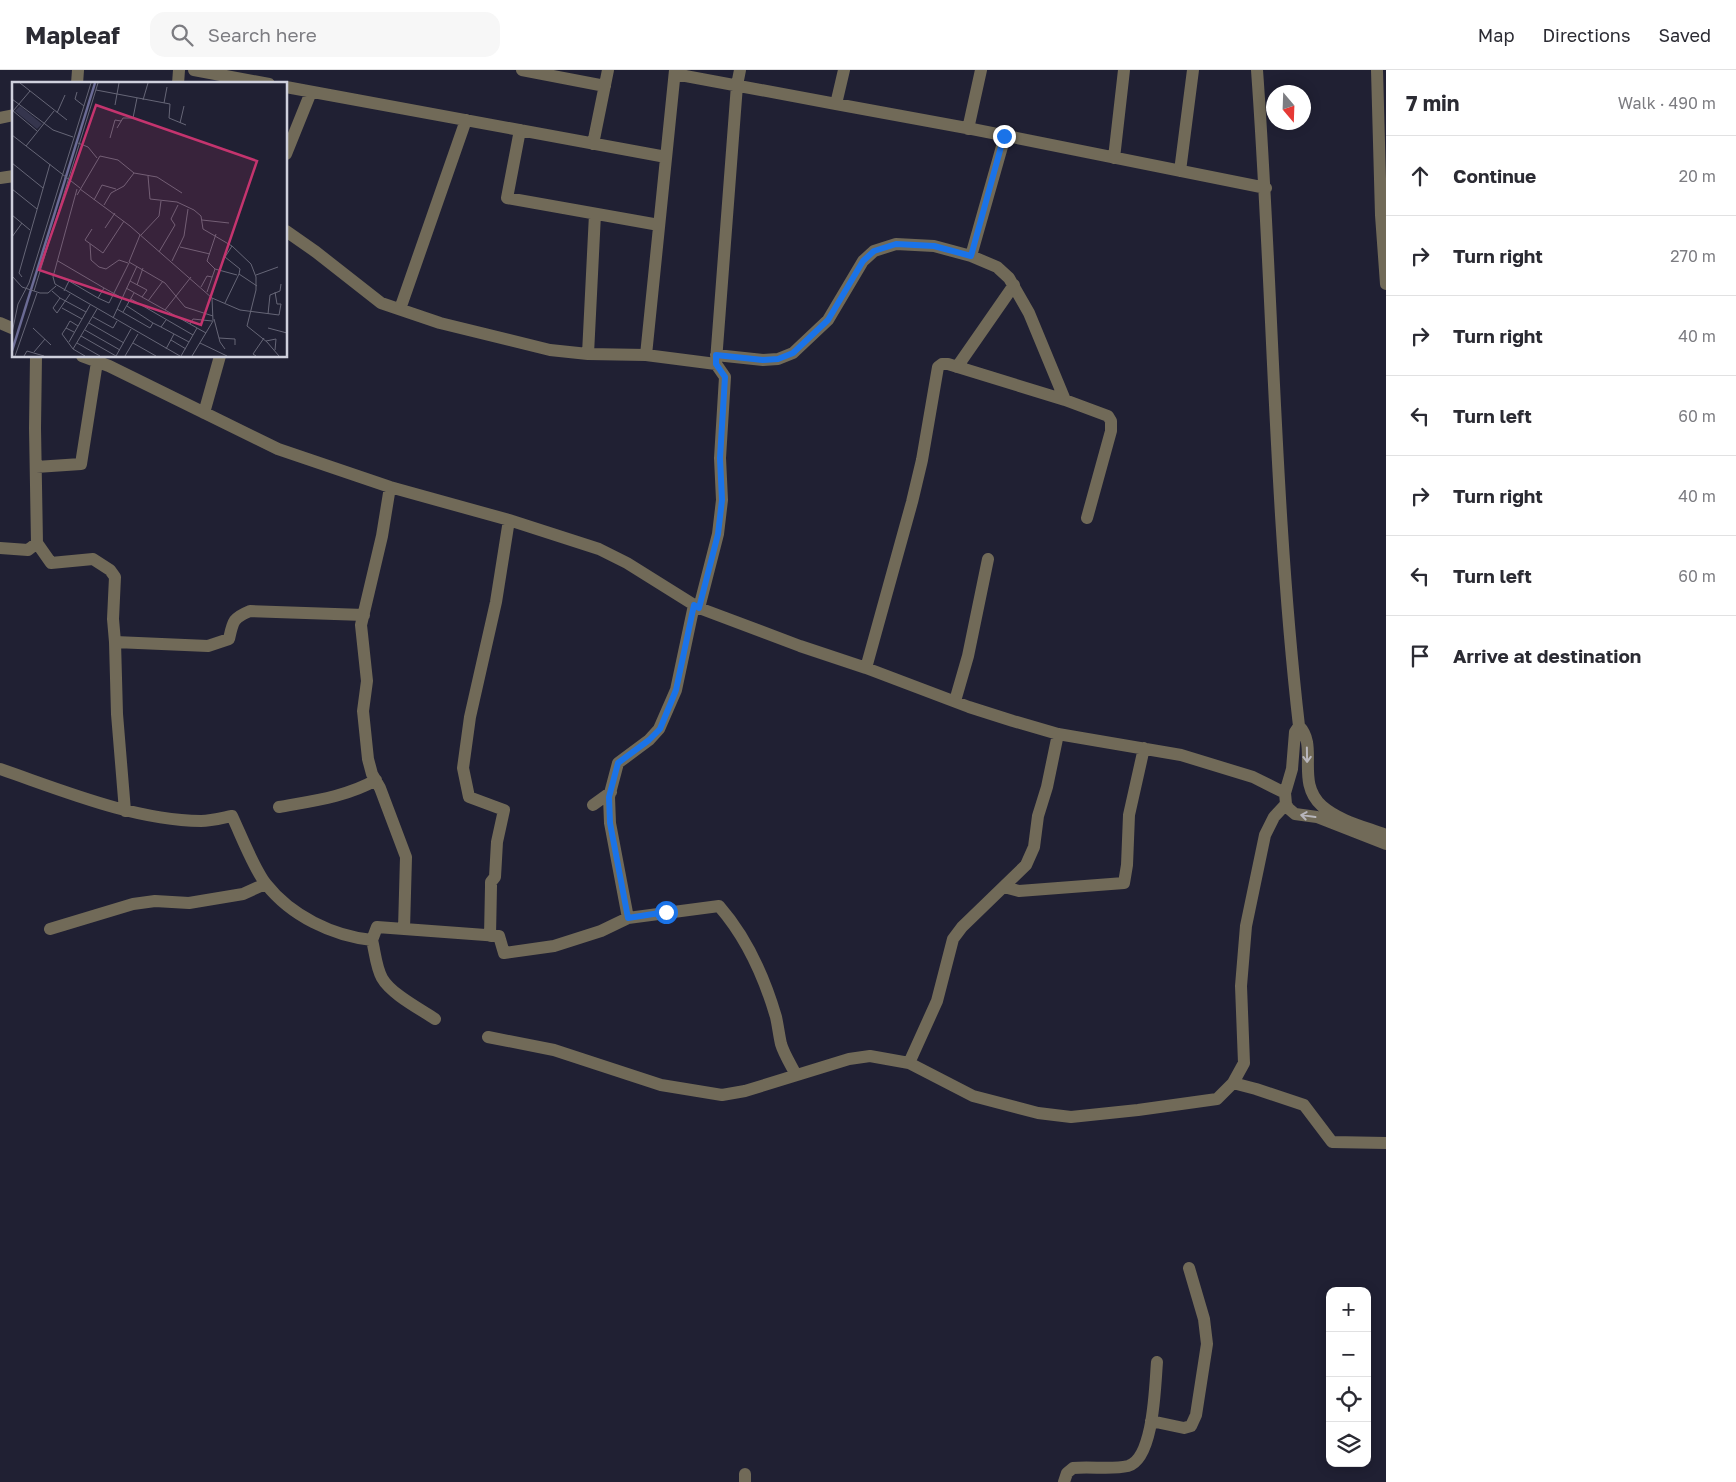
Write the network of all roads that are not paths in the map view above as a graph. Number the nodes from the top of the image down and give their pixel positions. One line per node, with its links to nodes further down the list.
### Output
1 (194, 70): 12 (street)
2 (522, 70): 14 (street)
3 (608, 70): 14 (street)
4 (740, 70): 13 (street)
5 (844, 70): 17 (street)
6 (982, 70): 19 (street)
7 (1124, 70): 25 (street)
8 (1193, 70): 26 (street)
9 (1257, 70): 27 (street)
10 (1377, 70): 32 (street)
11 (675, 72): 13 (street); 24 (street)
12 (258, 82)
13 (737, 85): 17 (street); 42 (street)
14 (605, 86): 22 (street)
15 (288, 87): 16 (street)
16 (311, 92): 18 (street); 23 (street)
17 (836, 104): 19 (street)
18 (466, 120): 20 (street); 34 (street)
19 (968, 129): 21 (street)
20 (520, 130): 22 (street); 28 (street)
21 (1004, 136): 25 (street); 31 (street)
22 (593, 144): 24 (street)
23 (288, 149)
24 (666, 157): 29 (street)
25 (1114, 158): 26 (street)
26 (1180, 171): 27 (street)
27 (1266, 188): 59 (street)
28 (595, 214): 29 (street); 37 (street)
29 (659, 225): 38 (street)
30 (288, 232): 34 (street)
31 (971, 256): 33 (street); 42 (street)
32 (1386, 284)
33 (1014, 285): 44 (street); 45 (street)
34 (400, 309): 37 (street)
35 (0, 323): 36 (street)
36 (12, 328)
37 (588, 354): 38 (street)
38 (646, 355): 42 (street)
39 (36, 358): 47 (street)
40 (87, 358): 43 (street)
41 (219, 358): 46 (street)
42 (716, 359): 54 (street)
43 (98, 362): 46 (street); 47 (street)
44 (957, 367): 45 (street); 57 (street)
45 (1065, 400): 49 (street)
46 (204, 414): 48 (street)
47 (36, 467): 51 (street)
48 (390, 487): 50 (street); 55 (street)
49 (1087, 518)
50 (510, 520): 54 (street); 77 (street)
51 (38, 543): 52 (street); 56 (street)
52 (0, 548)
53 (988, 559): 58 (street)
54 (696, 606): 57 (street); 65 (street)
55 (364, 615): 56 (street); 63 (street)
56 (116, 642): 69 (street)
57 (866, 668): 58 (street)
58 (955, 701): 60 (street)
59 (1299, 726): 64 (street, one-way to 64); 66 (street)
60 (1058, 734): 61 (street); 73 (street)
61 (1144, 748): 66 (street); 73 (street)
62 (0, 769): 69 (street)
63 (376, 780): 68 (street); 76 (street)
64 (1310, 787): 66 (street); 70 (street)
65 (611, 792): 67 (street); 74 (street)
66 (1286, 795): 71 (street, one-way to 66); 83 (street)
67 (593, 804)
68 (279, 807)
69 (126, 811): 72 (street)
70 (1386, 835)
71 (1386, 844)
72 (265, 884): 75 (street); 78 (street)
73 (1004, 887): 81 (street)
74 (628, 918): 77 (street); 82 (street)
75 (50, 929)
76 (404, 929): 77 (street); 78 (street)
77 (490, 936)
78 (372, 940): 79 (street)
79 (435, 1019)
80 (488, 1037): 82 (street)
81 (909, 1063): 82 (street); 83 (street)
82 (796, 1075)
83 (1233, 1083): 84 (street)
84 (1386, 1143)
85 (1190, 1274): 87 (street)
86 (1157, 1362): 87 (street)
87 (1152, 1421): 88 (street)
88 (1064, 1482)

